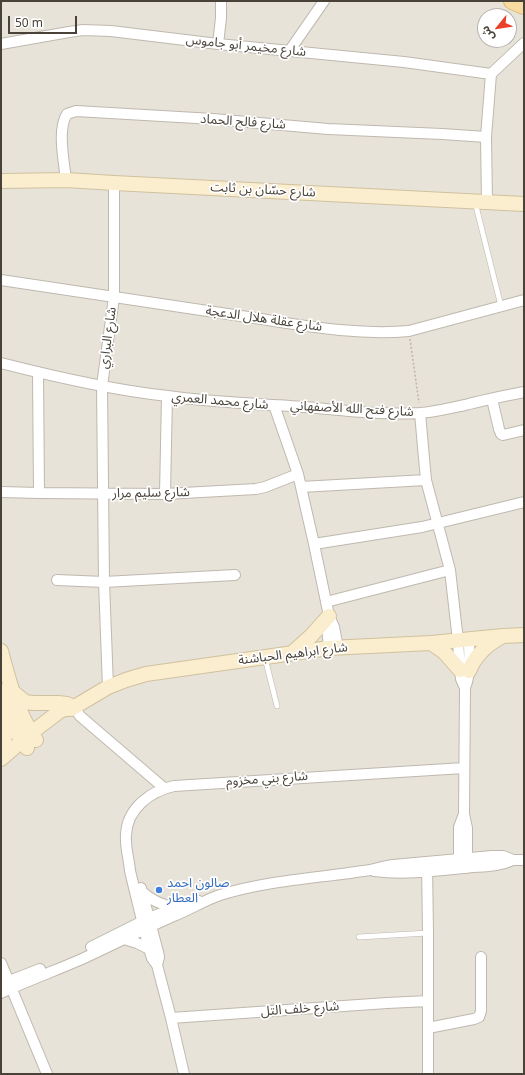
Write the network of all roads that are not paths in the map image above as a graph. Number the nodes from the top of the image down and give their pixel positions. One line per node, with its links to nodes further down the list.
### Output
1 (222, 1): 7 (street)
2 (324, 1): 8 (street)
3 (512, 1): 4 (main road)
4 (524, 6)
5 (524, 43): 9 (street)
6 (1, 44): 7 (street, شارع مخيمر أبو جاموس)
7 (218, 44): 8 (street, شارع مخيمر أبو جاموس)
8 (290, 50): 9 (street, شارع مخيمر أبو جاموس)
9 (491, 74): 10 (street)
10 (486, 137): 11 (street, شارع فالح الحماد); 14 (street)
11 (66, 180): 12 (street, شارع حسّان بن ثابت); 13 (street, شارع حسّان بن ثابت)
12 (1, 181)
13 (114, 183): 14 (street, شارع حسّان بن ثابت); 17 (street, شارع البراري)
14 (481, 201): 15 (street, شارع حسّان بن ثابت); 19 (lane)
15 (524, 204)
16 (1, 280): 17 (street, شارع عقلة هلال الدعجة)
17 (114, 297): 19 (street, شارع عقلة هلال الدعجة); 22 (street, شارع البراري)
18 (524, 300): 19 (street, شارع عقلة هلال الدعجة)
19 (501, 306)
20 (1, 363): 21 (street, شارع محمد العمري)
21 (38, 372): 22 (street, شارع محمد العمري); 33 (street)
22 (102, 386): 24 (street, شارع محمد العمري); 34 (street, شارع البراري)
23 (524, 392): 25 (street, شارع فتح الله الأصفهاني)
24 (167, 396): 26 (street, شارع محمد العمري); 35 (street)
25 (492, 399): 27 (street, شارع فتح الله الأصفهاني); 28 (street)
26 (274, 405): 27 (street, شارع فتح الله الأصفهاني); 29 (street, شارع محمد العمري)
27 (420, 413): 30 (street)
28 (524, 430)
29 (298, 474): 31 (street, شارع محمد العمري); 35 (street, شارع سليم مرار)
30 (426, 480): 31 (street); 37 (street)
31 (301, 487): 38 (street, شارع محمد العمري)
32 (1, 492): 33 (street, شارع سليم مرار)
33 (38, 493): 34 (street, شارع سليم مرار)
34 (104, 494): 35 (street, شارع سليم مرار); 42 (street, شارع البراري)
35 (165, 494)
36 (524, 502): 37 (street)
37 (438, 524): 38 (street); 39 (street)
38 (314, 544): 43 (street, شارع محمد العمري)
39 (450, 570): 43 (street); 47 (street)
40 (235, 575): 42 (street)
41 (57, 580): 42 (street)
42 (104, 582): 54 (street, شارع البراري)
43 (326, 602): 44 (street, شارع محمد العمري)
44 (329, 616): 49 (street, شارع محمد العمري); 51 (street)
45 (524, 635): 46 (street, شارع ابراهيم الحباشنة)
46 (503, 636): 47 (street, شارع ابراهيم الحباشنة); 53 (street)
47 (463, 640): 48 (street, شارع ابراهيم الحباشنة); 53 (street)
48 (431, 643): 49 (street, شارع ابراهيم الحباشنة); 53 (street)
49 (334, 648): 51 (street, شارع ابراهيم الحباشنة)
50 (1, 651): 55 (street)
51 (291, 653): 52 (street, شارع ابراهيم الحباشنة)
52 (265, 657): 54 (street, شارع ابراهيم الحباشنة); 56 (lane)
53 (464, 670): 62 (street)
54 (108, 687): 58 (street, شارع ابراهيم الحباشنة)
55 (7, 691): 57 (street); 58 (street); 59 (street)
56 (277, 706)
57 (5, 707): 59 (street); 60 (street)
58 (72, 708): 59 (street, شارع ابراهيم الحباشنة); 64 (street)
59 (29, 740): 61 (street, شارع ابراهيم الحباشنة); 63 (street, شارع ابراهيم الحباشنة)
60 (1, 752)
61 (1, 759)
62 (464, 768): 64 (street, شارع بني مخزوم); 67 (street)
63 (1, 769)
64 (164, 788): 66 (street, شارع بني مخزوم)
65 (524, 860): 67 (street)
66 (130, 863): 69 (street, شارع بني مخزوم); 72 (street, شارع بني مخزوم)
67 (463, 863): 68 (street)
68 (427, 866): 70 (street); 73 (street)
69 (141, 891): 71 (street); 72 (street, شارع بني مخزوم)
70 (205, 901): 71 (street); 72 (street)
71 (176, 907): 72 (street)
72 (146, 924): 75 (street); 76 (street, شارع بني مخزوم); 77 (street); 80 (street, شارع بني مخزوم)
73 (428, 933): 74 (lane); 83 (street)
74 (359, 937)
75 (124, 939): 76 (street); 77 (street)
76 (149, 949): 80 (street, شارع بني مخزوم)
77 (80, 957): 81 (street)
78 (481, 957): 85 (street)
79 (1, 963): 81 (street)
80 (157, 965): 84 (street, شارع بني مخزوم)
81 (7, 985): 82 (street); 86 (street)
82 (1, 993)
83 (428, 1001): 84 (street, شارع خلف التل); 85 (street)
84 (171, 1018): 87 (street, شارع بني مخزوم)
85 (428, 1028): 88 (street)
86 (46, 1074)
87 (184, 1074)
88 (428, 1074)

